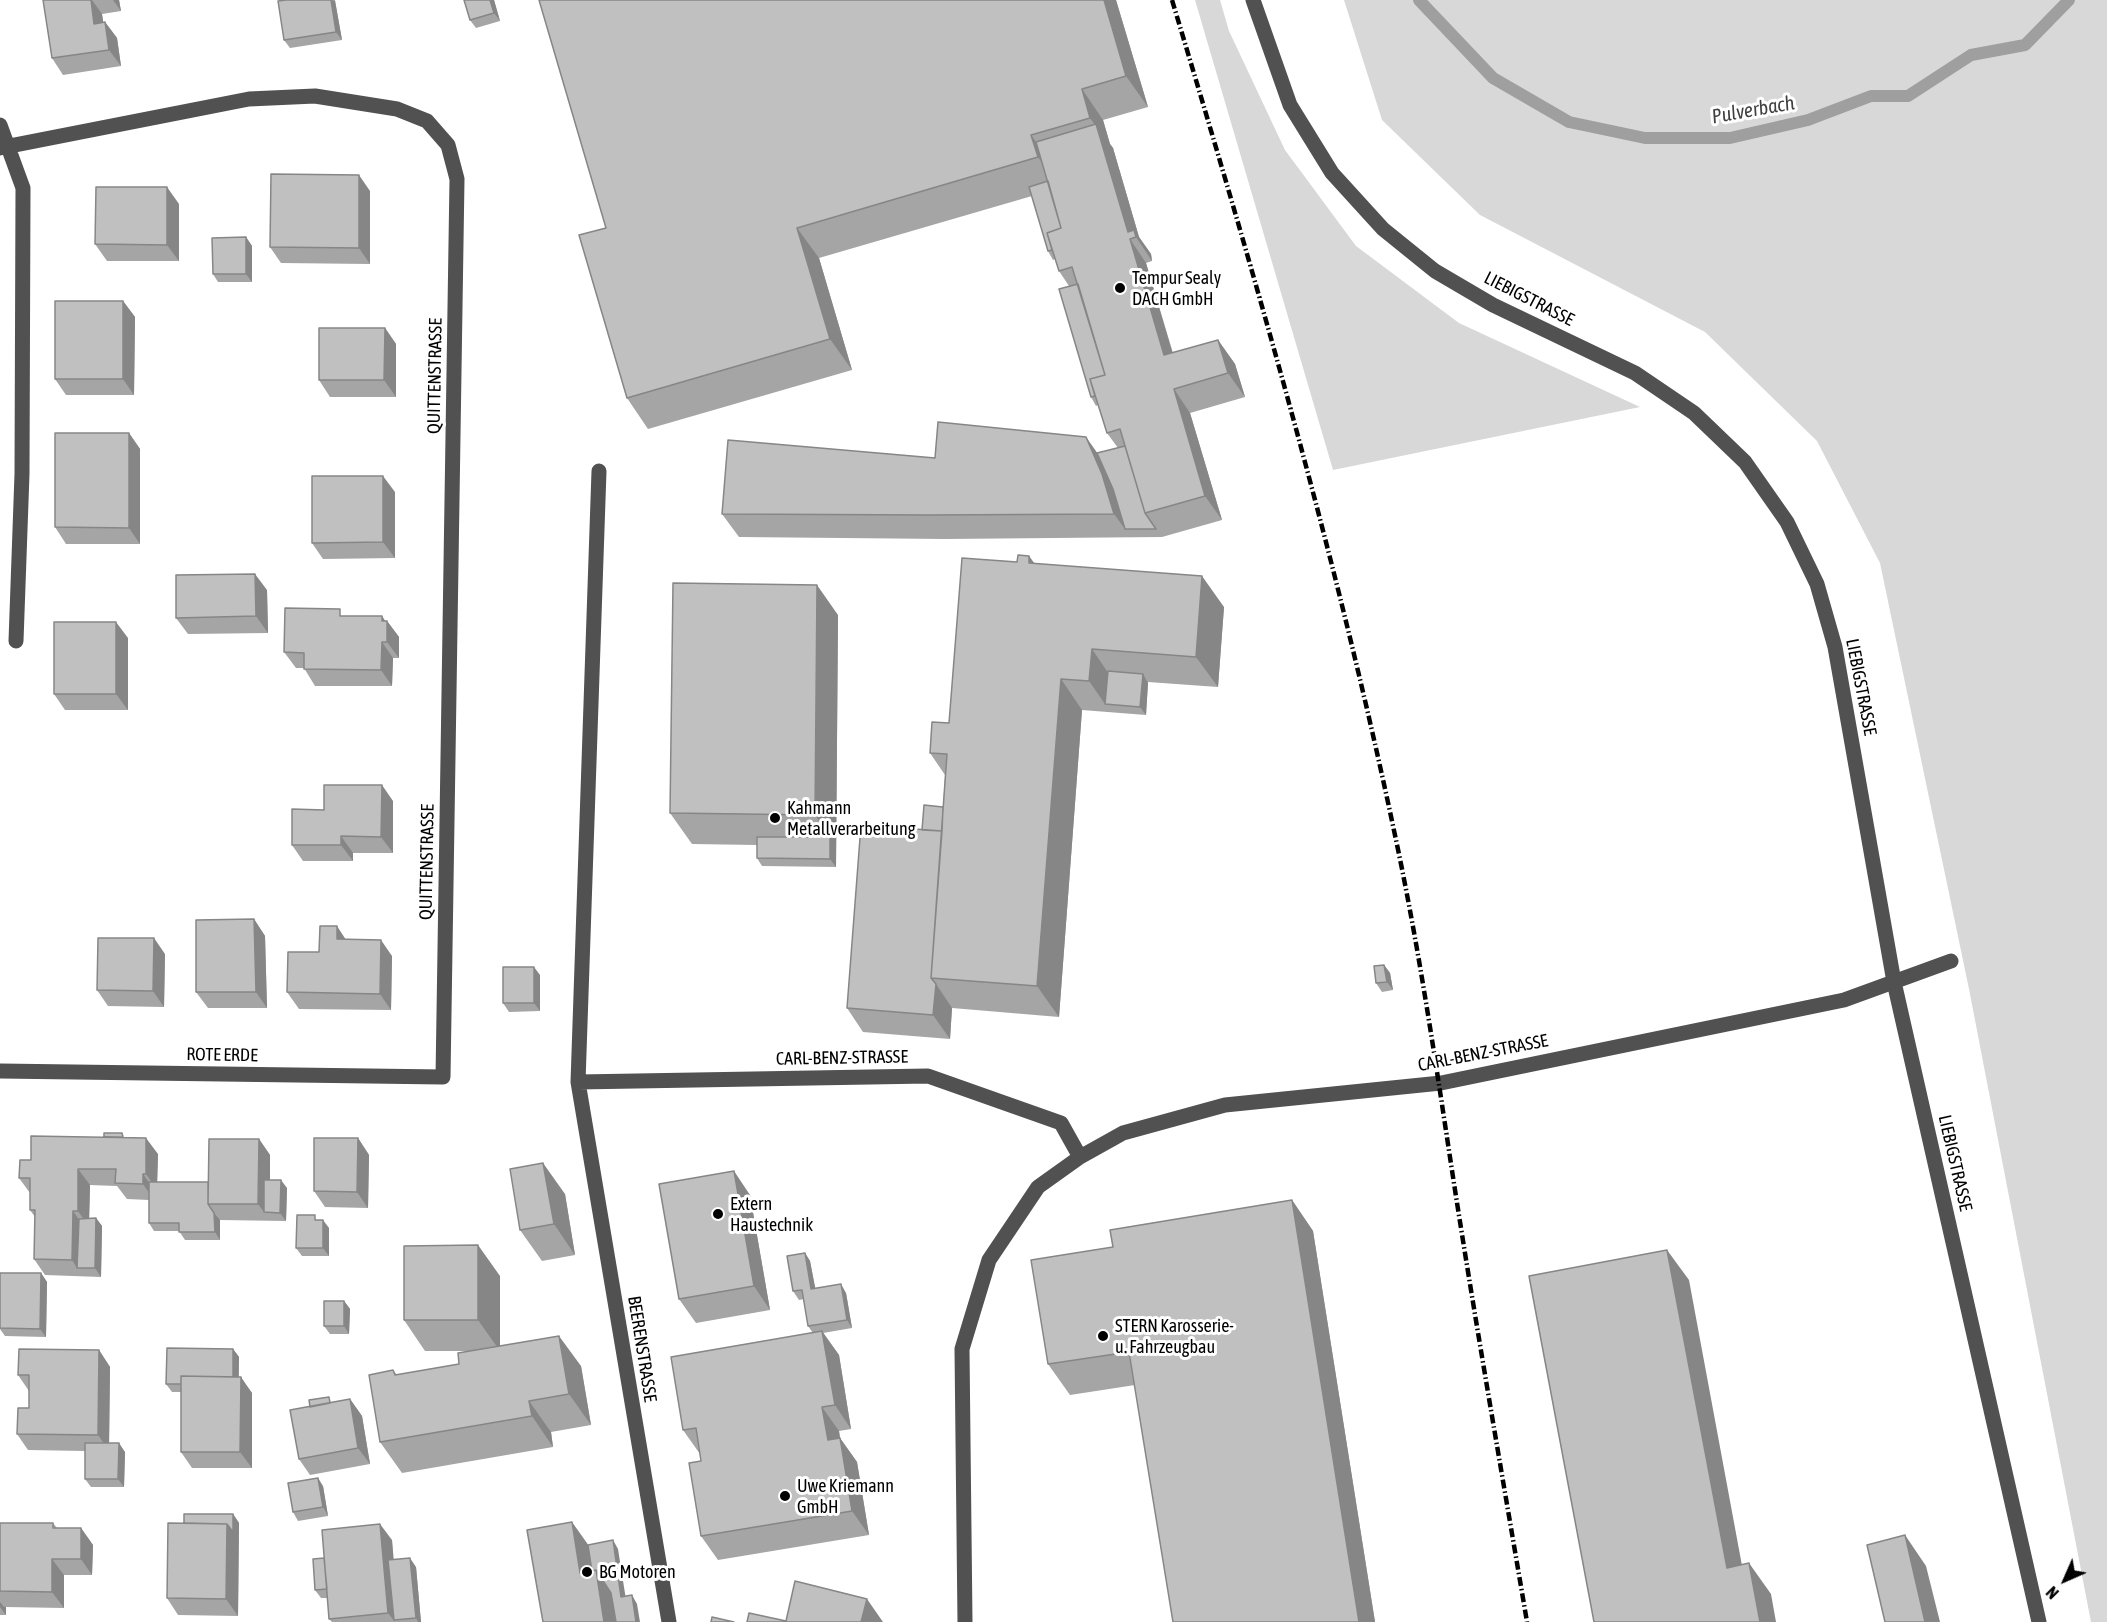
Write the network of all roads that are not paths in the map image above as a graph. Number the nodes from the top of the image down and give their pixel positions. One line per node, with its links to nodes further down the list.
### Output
1 (1253, 0): 7 (street, LIEBIGSTRASSE)
2 (0, 125): 3 (street)
3 (4, 147): 5 (street); 9 (street, QUITTENSTRASSE)
4 (599, 471): 10 (street, BEERENSTRASSE)
5 (16, 641)
6 (1951, 961): 7 (street, CARL-BENZ-STRASSE)
7 (1894, 982): 11 (street, CARL-BENZ-STRASSE); 14 (street, LIEBIGSTRASSE)
8 (0, 1071): 9 (street, ROTE ERDE)
9 (443, 1077)
10 (578, 1082): 11 (street, CARL-BENZ-STRASSE); 12 (street, BEERENSTRASSE)
11 (1080, 1157): 13 (street, CARL-BENZ-STRASSE)
12 (669, 1622)
13 (965, 1622)
14 (2039, 1622)

